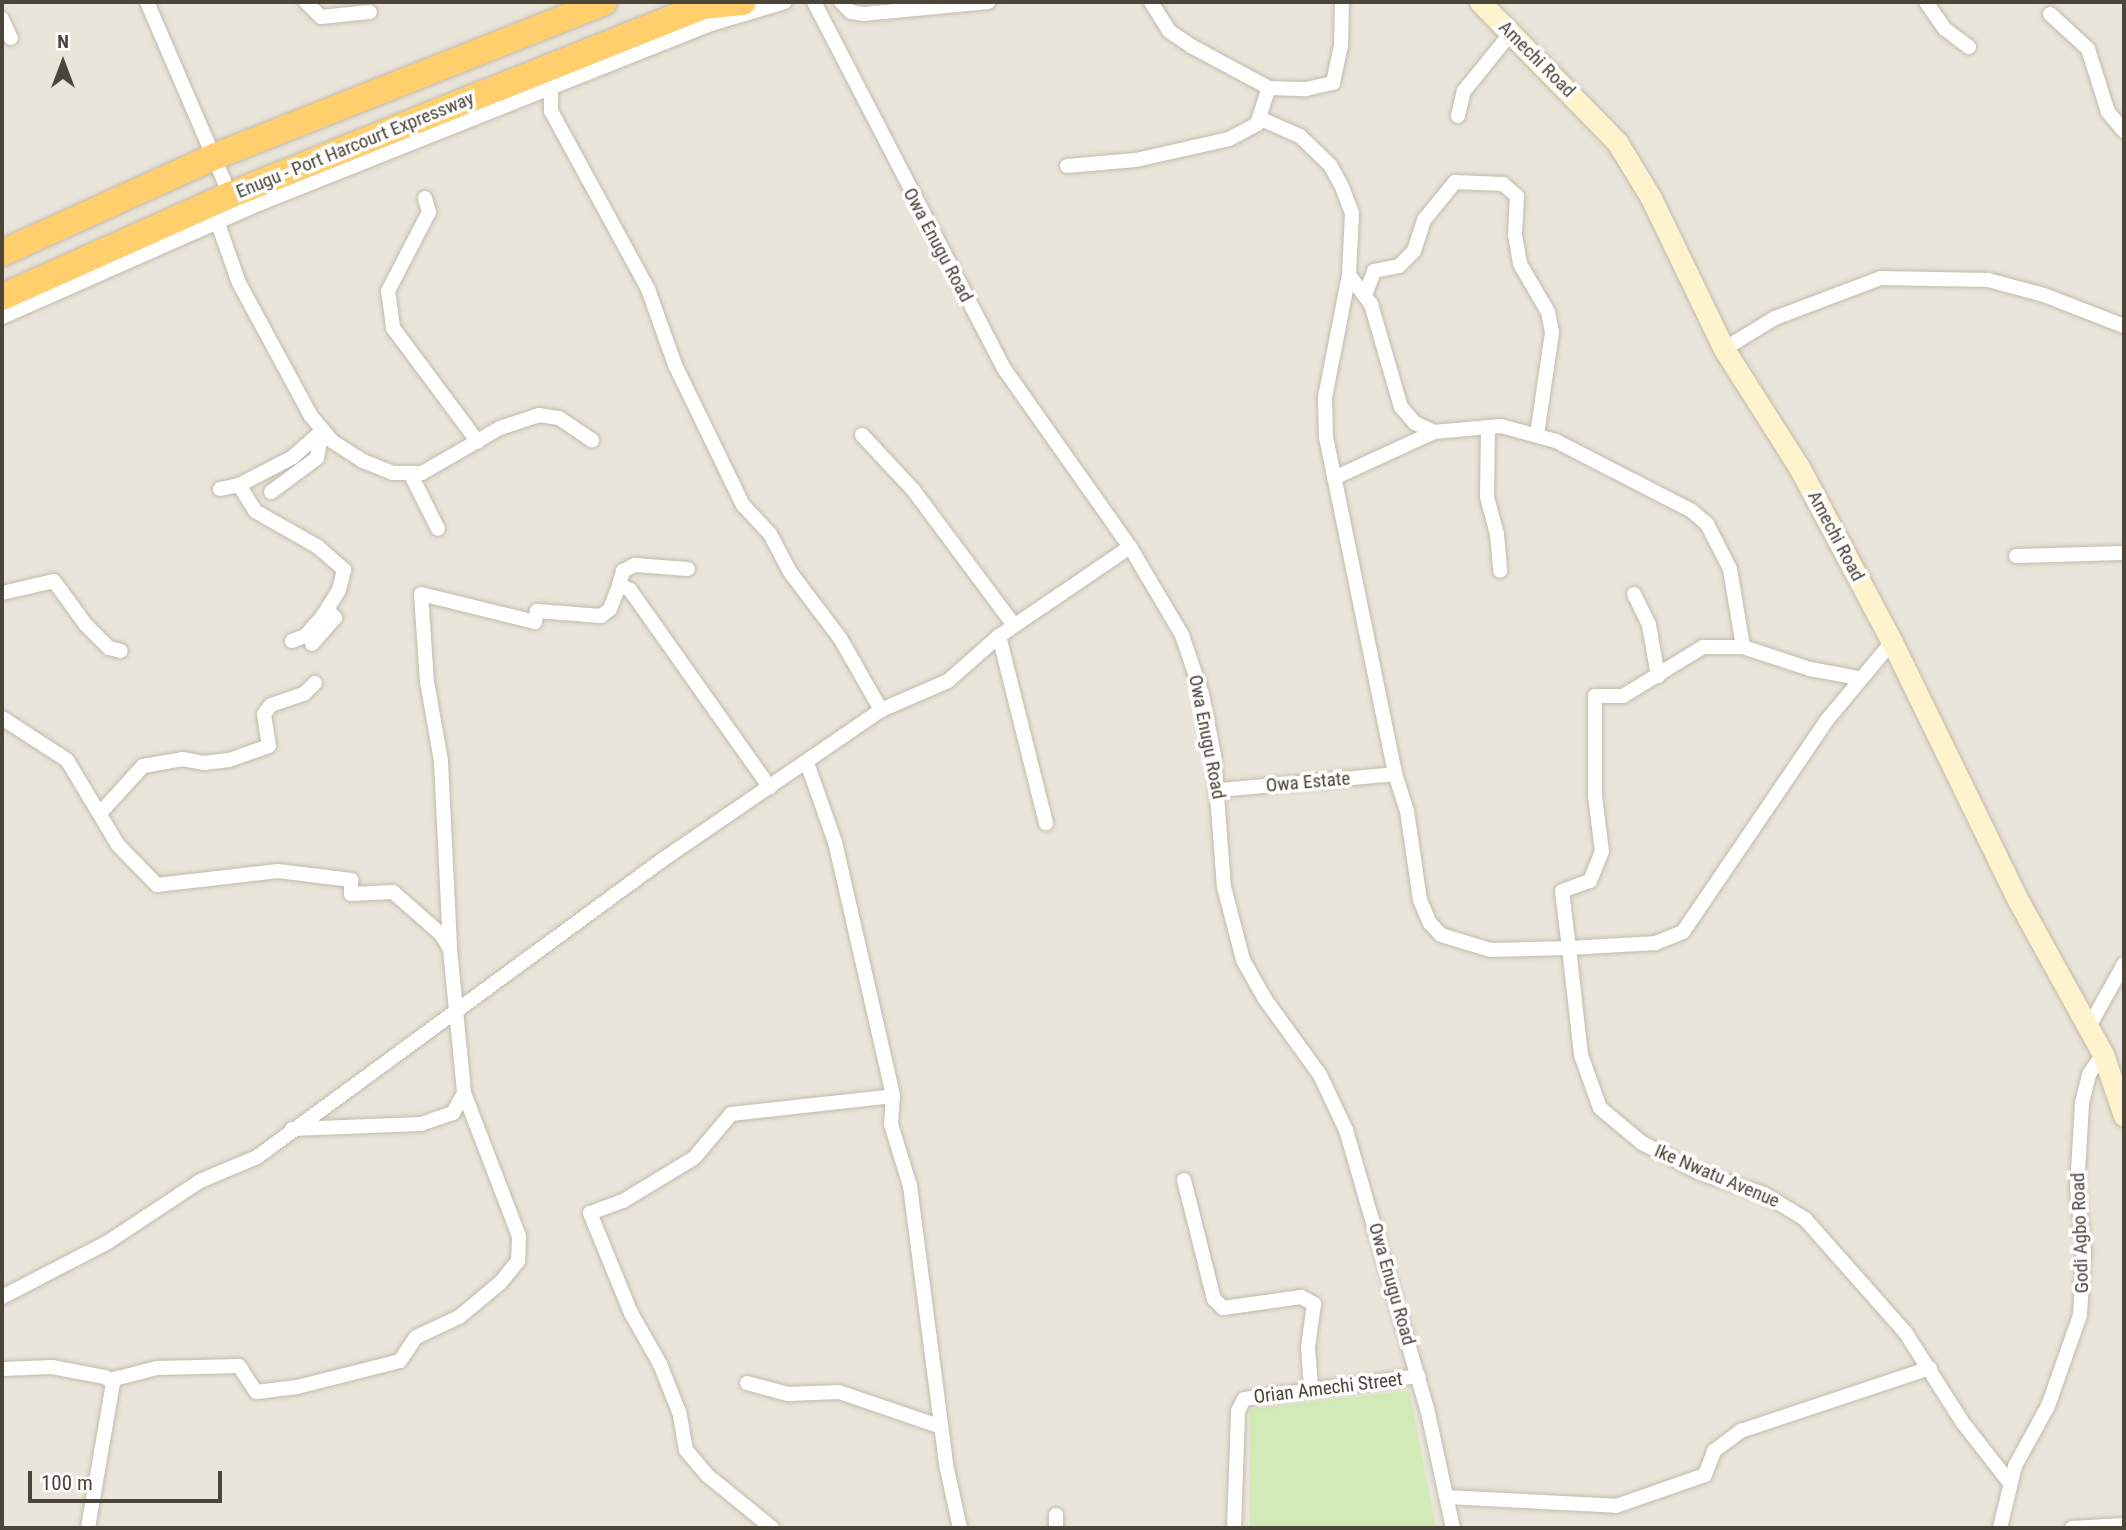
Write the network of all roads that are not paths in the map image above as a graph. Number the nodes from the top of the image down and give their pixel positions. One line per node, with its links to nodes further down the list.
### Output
1 (147, 2): 25 (street)
2 (306, 2): 14 (street)
3 (604, 2): 25 (highway)
4 (743, 2): 13 (highway, Enugu - Port Harcourt Expressway)
5 (785, 2): 21 (street)
6 (814, 2): 49 (street, Owa Enugu Road)
7 (841, 2): 8 (street)
8 (988, 2)
9 (1151, 2): 20 (street)
10 (1342, 2): 20 (street)
11 (1480, 2): 17 (main road, Amechi Road)
12 (1926, 2): 19 (street)
13 (707, 4): 28 (highway, Enugu - Port Harcourt Expressway)
14 (370, 12)
15 (2050, 14): 24 (street)
16 (2, 19): 18 (street)
17 (1511, 33): 22 (street); 35 (main road, Amechi Road)
18 (11, 38)
19 (1969, 47)
20 (1269, 88): 23 (street)
21 (551, 89): 28 (street); 68 (street)
22 (1458, 116)
23 (1261, 119): 26 (street); 30 (street)
24 (2124, 131)
25 (216, 156): 28 (street); 29 (highway)
26 (1067, 166)
27 (425, 198): 42 (street)
28 (220, 207): 32 (highway, Enugu - Port Harcourt Expressway); 33 (street); 37 (street)
29 (2, 253)
30 (1349, 275): 31 (street); 44 (street)
31 (1365, 295): 38 (street); 39 (street)
32 (2, 297)
33 (2, 317)
34 (2124, 326): 35 (street)
35 (1724, 349): 61 (main road, Amechi Road)
36 (1488, 427): 38 (street); 39 (street); 53 (street)
37 (322, 431): 43 (street); 45 (street); 47 (street)
38 (1434, 432): 44 (street)
39 (1537, 434): 63 (street)
40 (862, 435): 58 (street)
41 (592, 440): 42 (street)
42 (478, 442): 43 (street)
43 (411, 475): 48 (street)
44 (1334, 478): 71 (street)
45 (239, 485): 46 (street); 57 (street)
46 (220, 489)
47 (271, 492)
48 (438, 529)
49 (1130, 547): 58 (street); 73 (street, Owa Enugu Road)
50 (2124, 553): 51 (street)
51 (2016, 556)
52 (688, 569): 54 (street)
53 (1500, 571)
54 (624, 587): 72 (street); 76 (street)
55 (2, 593): 64 (street)
56 (1634, 594): 65 (street)
57 (328, 610): 60 (street); 62 (street)
58 (1014, 625): 59 (street)
59 (999, 636): 68 (street); 75 (street)
60 (292, 641)
61 (1892, 642): 66 (street); 80 (main road, Amechi Road)
62 (312, 644)
63 (1743, 647): 65 (street); 66 (street)
64 (121, 651)
65 (1658, 676): 77 (street, Ike Nwatu Avenue)
66 (1859, 678): 77 (street)
67 (315, 683): 74 (street)
68 (881, 710): 70 (street)
69 (2, 718): 74 (street)
70 (807, 763): 72 (street); 83 (street)
71 (1395, 774): 73 (street, Owa Estate); 77 (street)
72 (770, 788): 79 (street)
73 (1220, 790): 90 (street, Owa Enugu Road)
74 (101, 812): 76 (street)
75 (1046, 823)
76 (450, 948): 79 (street)
77 (1569, 948): 88 (street, Ike Nwatu Avenue)
78 (2124, 964): 80 (street)
79 (456, 1014): 82 (street); 85 (street)
80 (2087, 1030): 81 (main road, Amechi Road)
81 (2103, 1054): 84 (main road, Amechi Road); 95 (street, Godi Agbo Road)
82 (464, 1093): 85 (street); 91 (street)
83 (893, 1096): 94 (street); 99 (street)
84 (2124, 1116)
85 (292, 1129): 87 (street)
86 (1184, 1180): 93 (street)
87 (2, 1297)
88 (1930, 1368): 95 (street, Ike Nwatu Avenue); 96 (street)
89 (2, 1369): 91 (street)
90 (1418, 1377): 93 (street, Orian Amechi Street); 96 (street, Owa Enugu Road)
91 (110, 1380): 98 (street)
92 (747, 1383): 94 (street)
93 (1311, 1388): 101 (street, Orian Amechi Street)
94 (942, 1427): 100 (street)
95 (2010, 1483): 103 (street, Godi Agbo Road)
96 (1447, 1497): 102 (street, Owa Enugu Road)
97 (2124, 1525): 104 (street)
98 (88, 1528)
99 (772, 1528)
100 (960, 1528)
101 (1234, 1528)
102 (1453, 1528)
103 (2000, 1528)
104 (2072, 1528)

